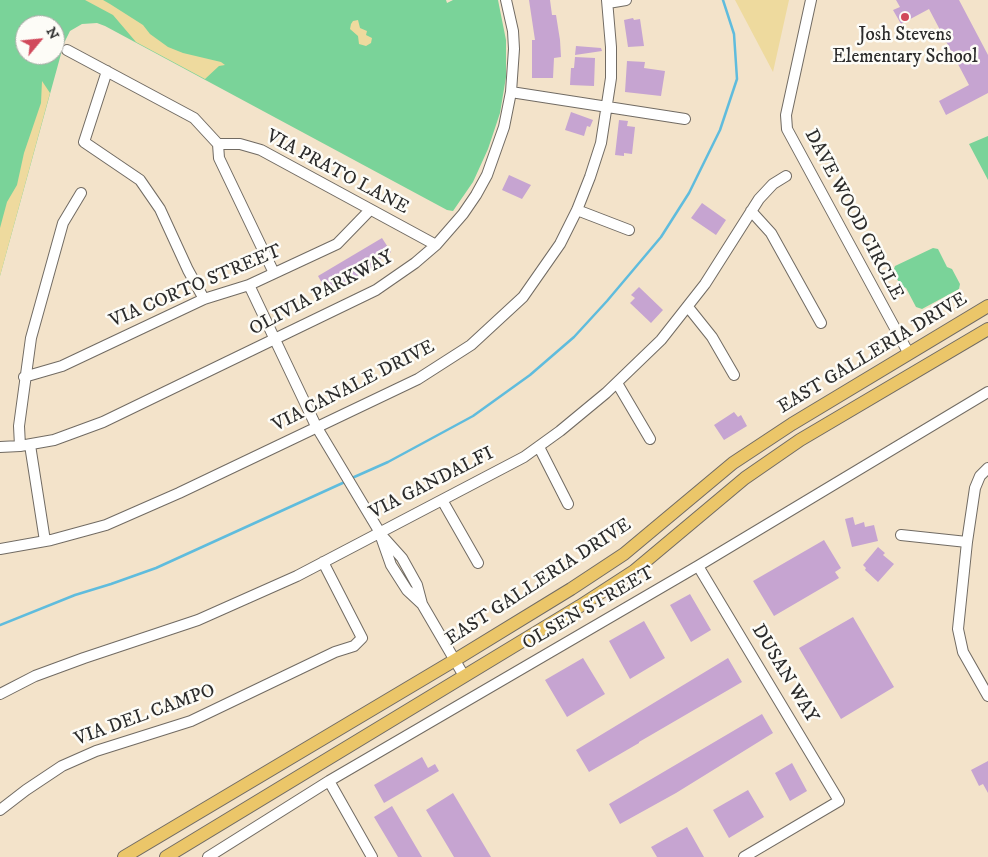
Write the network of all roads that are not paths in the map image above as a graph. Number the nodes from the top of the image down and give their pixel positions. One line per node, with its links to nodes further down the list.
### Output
1 (506, 0): 7 (street, OLIVIA PARKWAY)
2 (626, 0): 4 (street)
3 (811, 0): 26 (street, DAVE WOOD CIRCLE)
4 (607, 1): 8 (street, VIA CANALE DRIVE)
5 (67, 50): 6 (street)
6 (108, 71): 10 (street); 20 (street)
7 (511, 92): 8 (street); 17 (street, OLIVIA PARKWAY)
8 (607, 106): 9 (street); 14 (street, VIA CANALE DRIVE)
9 (685, 119)
10 (218, 144): 13 (street, VIA PRATO LANE); 18 (street)
11 (786, 176): 15 (street, VIA GANDALFI)
12 (81, 193): 28 (street)
13 (370, 210): 17 (street, VIA PRATO LANE); 18 (street, VIA CORTO STREET)
14 (577, 210): 16 (street); 31 (street, VIA CANALE DRIVE)
15 (751, 212): 22 (street, VIA GANDALFI); 23 (street)
16 (630, 230)
17 (436, 245): 25 (street, OLIVIA PARKWAY)
18 (274, 273): 19 (street, VIA CORTO STREET)
19 (249, 285): 20 (street, VIA CORTO STREET); 25 (street)
20 (204, 299): 28 (street, VIA CORTO STREET)
21 (988, 306): 26 (main road, EAST GALLERIA DRIVE)
22 (688, 307): 27 (street); 29 (street, VIA GANDALFI)
23 (821, 323)
24 (988, 329): 32 (main road, EAST GALLERIA DRIVE)
25 (275, 340): 31 (street); 34 (street, OLIVIA PARKWAY)
26 (909, 354): 32 (main road); 48 (main road, EAST GALLERIA DRIVE)
27 (734, 375)
28 (24, 377): 34 (street)
29 (617, 383): 33 (street); 36 (street, VIA GANDALFI)
30 (988, 392): 47 (street, OLSEN STREET)
31 (316, 426): 40 (street); 42 (street, VIA CANALE DRIVE)
32 (821, 427): 49 (main road, EAST GALLERIA DRIVE)
33 (650, 439)
34 (25, 446): 35 (street, OLIVIA PARKWAY); 42 (street)
35 (0, 447)
36 (539, 447): 38 (street, VIA GANDALFI); 39 (street)
37 (988, 468): 43 (street)
38 (442, 500): 40 (street, VIA GANDALFI); 46 (street)
39 (568, 504)
40 (379, 532): 45 (street, VIA GANDALFI); 48 (street)
41 (901, 535): 43 (street)
42 (45, 541): 44 (street, VIA CANALE DRIVE)
43 (967, 542): 51 (street)
44 (0, 549)
45 (323, 562): 50 (street, VIA GANDALFI); 53 (street, VIA DEL CAMPO)
46 (478, 563)
47 (698, 566): 52 (street, OLSEN STREET); 58 (street, DUSAN WAY)
48 (455, 660): 49 (street); 54 (main road, EAST GALLERIA DRIVE)
49 (464, 676): 55 (main road, EAST GALLERIA DRIVE)
50 (0, 694)
51 (988, 696)
52 (329, 781): 56 (street, OLSEN STREET); 57 (street)
53 (0, 810)
54 (124, 857)
55 (166, 857)
56 (208, 857)
57 (372, 857)
58 (744, 857)

